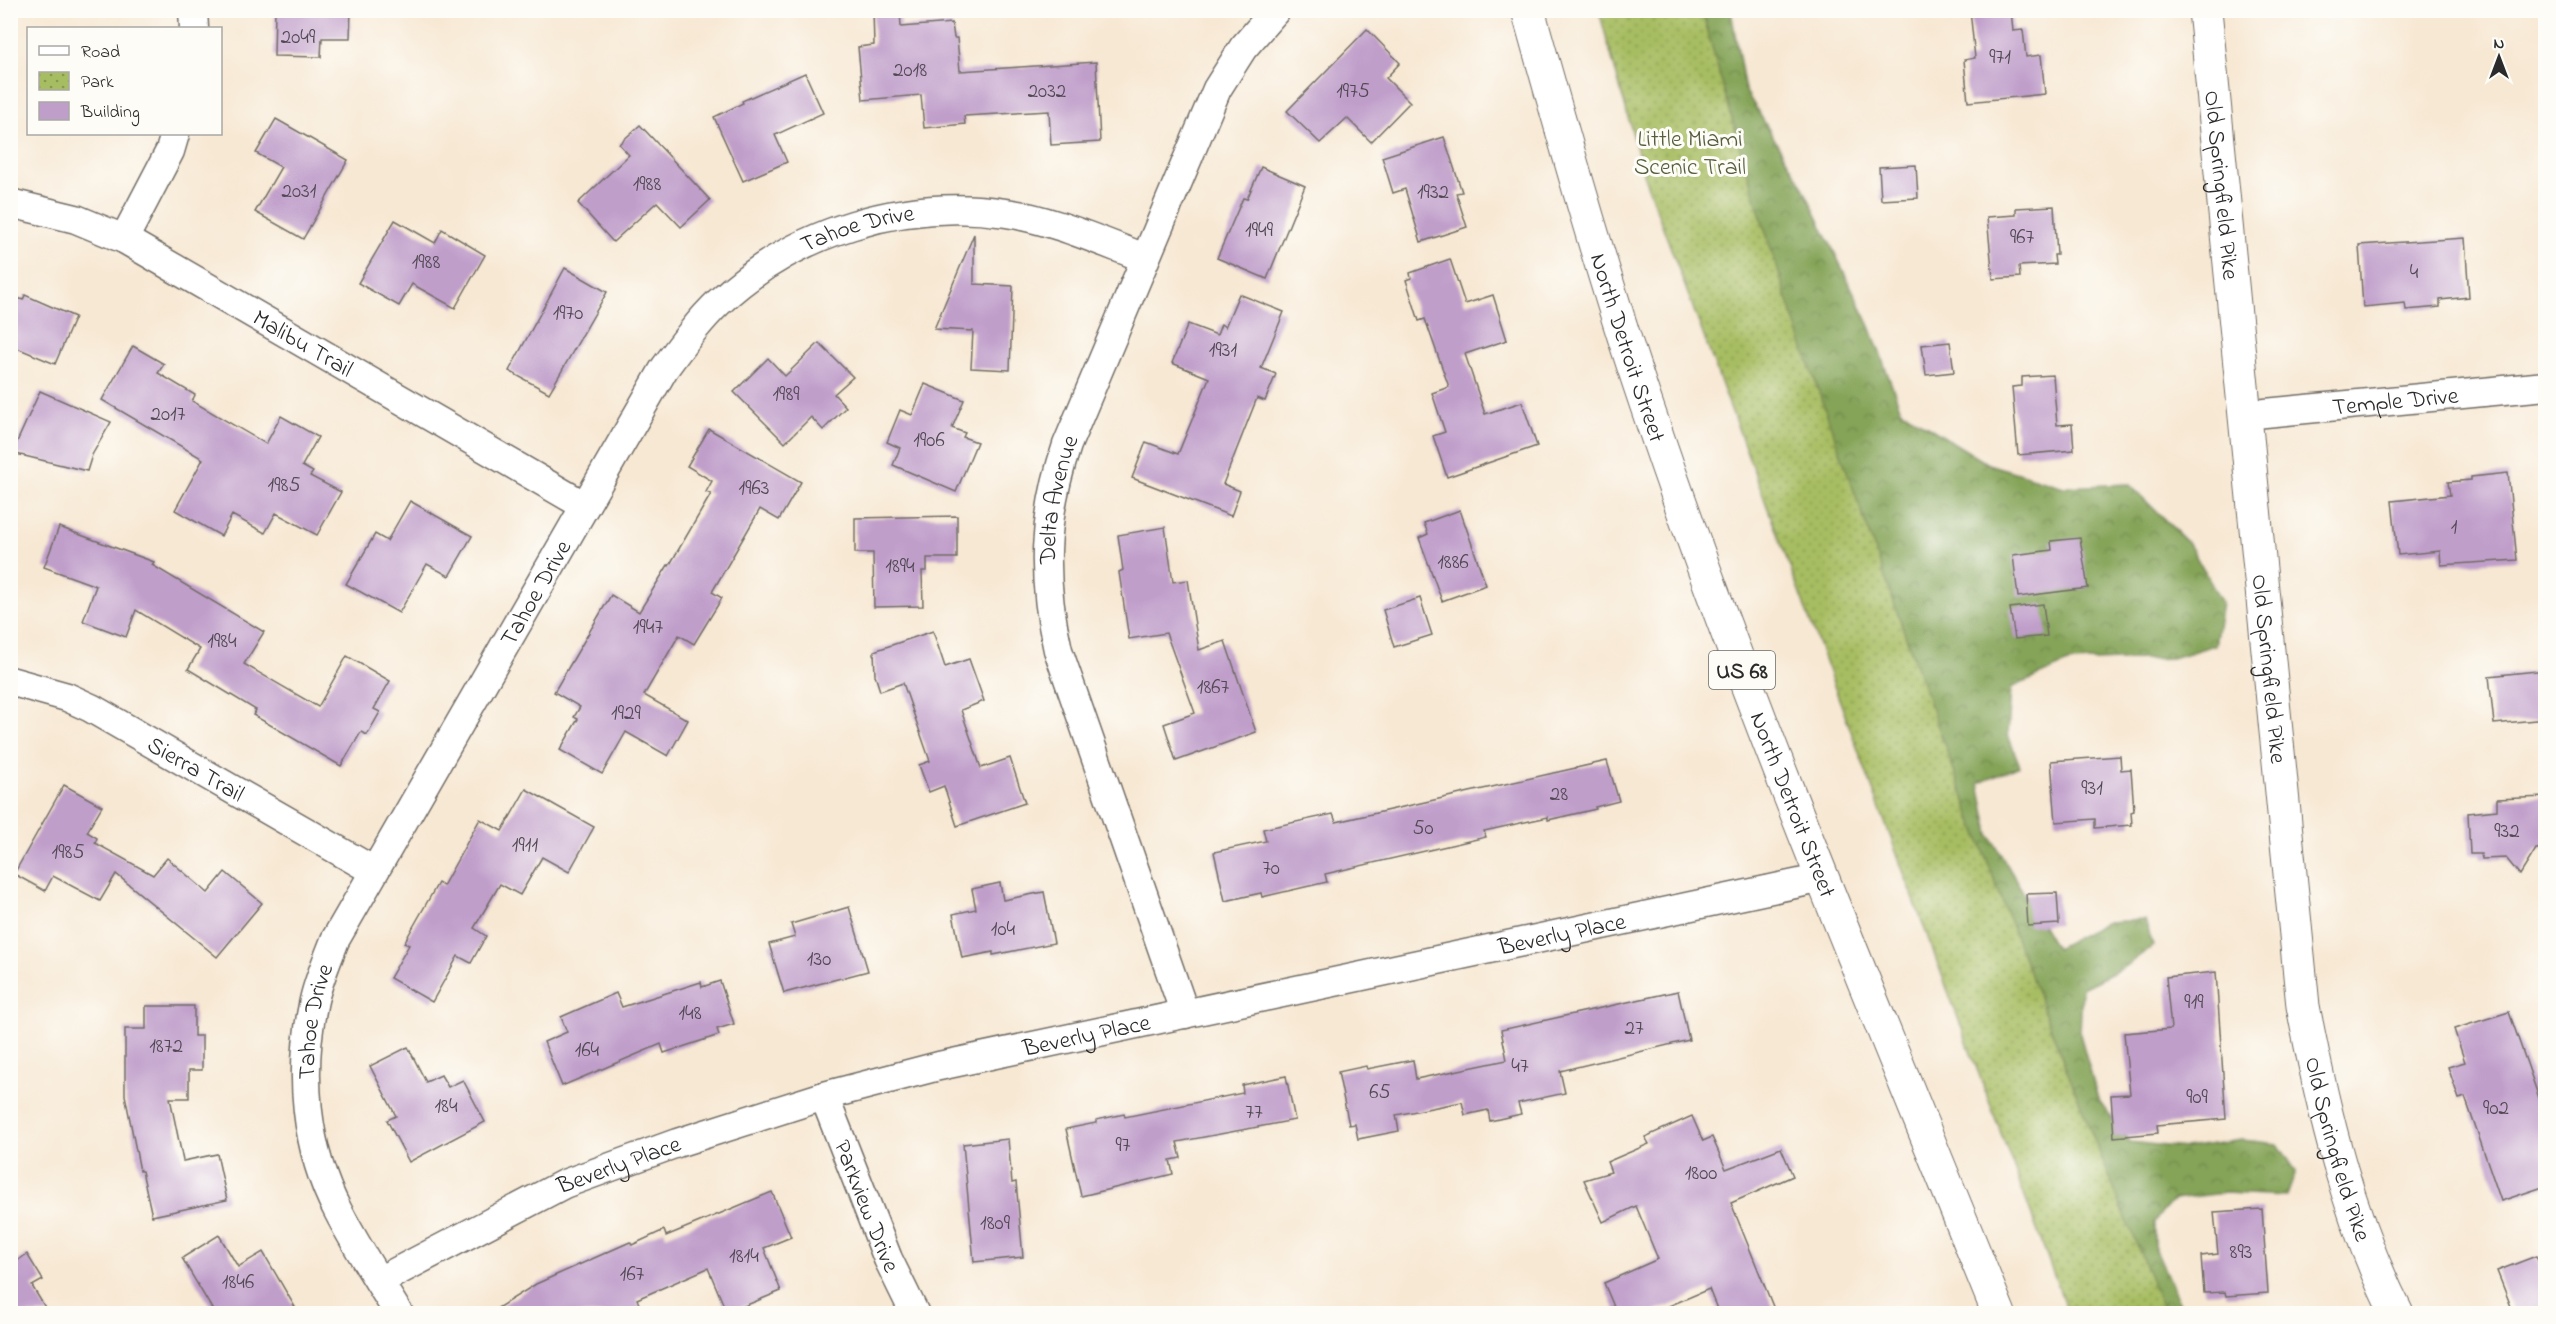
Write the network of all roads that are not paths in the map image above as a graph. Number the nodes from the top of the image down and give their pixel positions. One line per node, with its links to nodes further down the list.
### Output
1 (193, 10): 5 (street)
2 (1276, 10): 9 (street, Delta Avenue)
3 (1528, 10): 15 (main road, North Detroit Street / US 68)
4 (2205, 10): 11 (main road, Old Springfield Pike)
5 (194, 27)
6 (176, 135): 8 (street)
7 (10, 203): 8 (street, Malibu Trail)
8 (124, 239): 12 (street, Malibu Trail)
9 (1145, 258): 12 (street, Tahoe Drive); 16 (street, Delta Avenue)
10 (2546, 386): 11 (street, Temple Drive)
11 (2244, 415): 22 (main road, Old Springfield Pike)
12 (585, 506): 14 (street, Tahoe Drive)
13 (10, 681): 14 (street, Sierra Trail)
14 (374, 871): 18 (street, Tahoe Drive)
15 (1823, 878): 16 (street, Beverly Place); 21 (main road, North Detroit Street / US 68)
16 (1185, 1014): 17 (street, Beverly Place)
17 (824, 1096): 18 (street, Beverly Place); 20 (street, Parkview Drive)
18 (379, 1281): 19 (street, Tahoe Drive)
19 (399, 1314)
20 (915, 1314)
21 (2000, 1314)
22 (2397, 1314)

